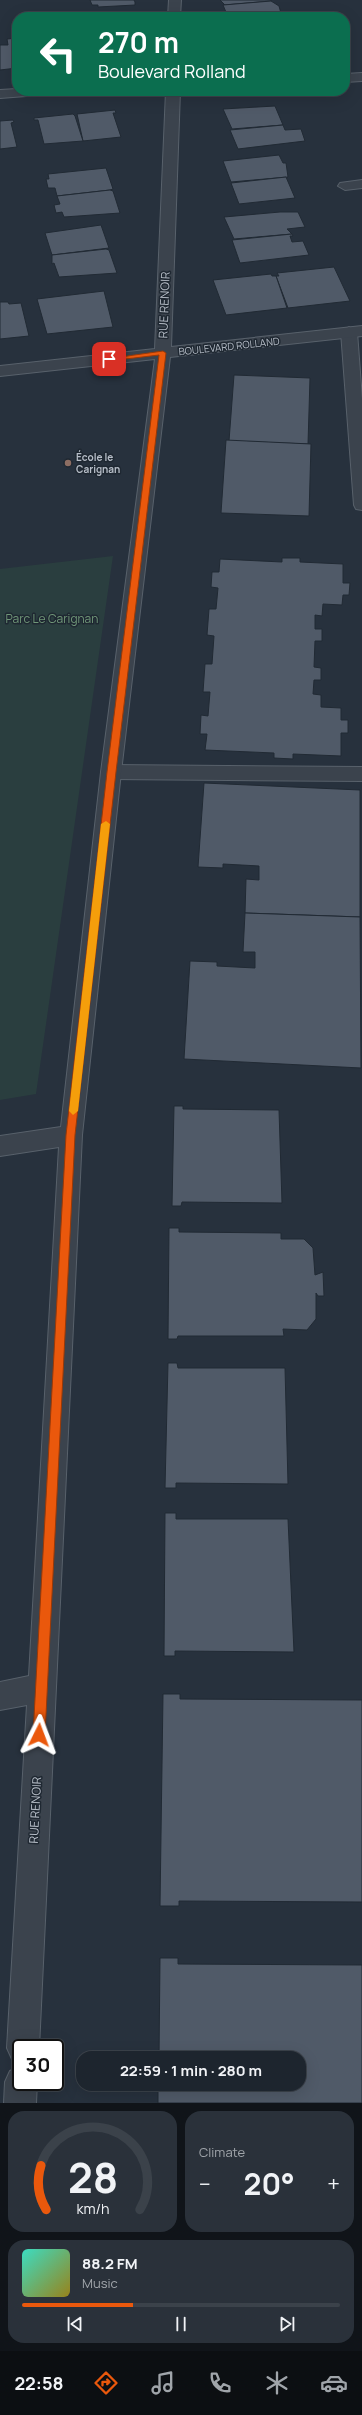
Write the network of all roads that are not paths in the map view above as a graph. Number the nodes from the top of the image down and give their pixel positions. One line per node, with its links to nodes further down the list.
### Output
1 (174, 0): 2 (street)
2 (174, 12)
3 (362, 77): 4 (street)
4 (350, 78)
5 (12, 93): 6 (street)
6 (0, 94)
7 (174, 96): 11 (street, RUE RENOIR)
8 (362, 184): 9 (street)
9 (345, 186)
10 (355, 332): 11 (street, BOULEVARD ROLLAND); 13 (street)
11 (163, 353): 12 (street, BOULEVARD ROLLAND); 14 (street, RUE RENOIR)
12 (0, 371)
13 (362, 505)
14 (112, 772): 15 (street); 16 (street, RUE RENOIR)
15 (362, 774)
16 (70, 1135): 17 (street); 18 (street, RUE RENOIR)
17 (0, 1146)
18 (41, 1688): 19 (street); 20 (street, RUE RENOIR)
19 (0, 1696)
20 (23, 2039)
21 (21, 2091): 22 (street)
22 (20, 2103)

